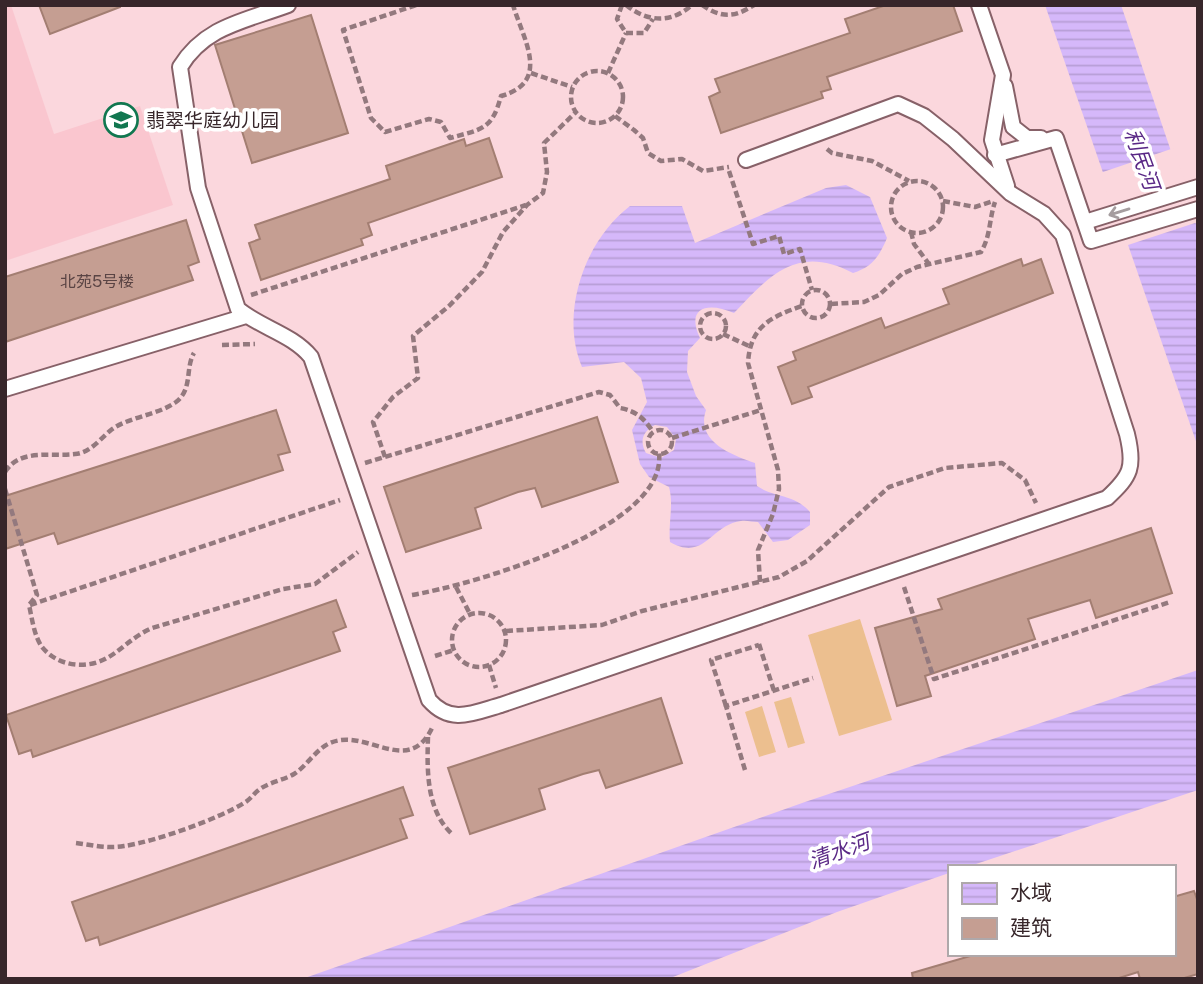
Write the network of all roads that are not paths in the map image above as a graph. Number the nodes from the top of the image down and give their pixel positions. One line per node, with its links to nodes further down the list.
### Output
1 (288, 5): 11 (lane)
2 (979, 5): 3 (lane)
3 (1003, 75): 4 (lane); 5 (lane)
4 (1056, 138): 5 (lane); 10 (lane)
5 (995, 155): 8 (lane)
6 (746, 160): 8 (lane)
7 (1198, 187): 10 (lane, one-way to 10)
8 (1010, 193): 11 (lane)
9 (1198, 209): 10 (lane)
10 (1086, 222)
11 (246, 316): 12 (lane)
12 (5, 389)

